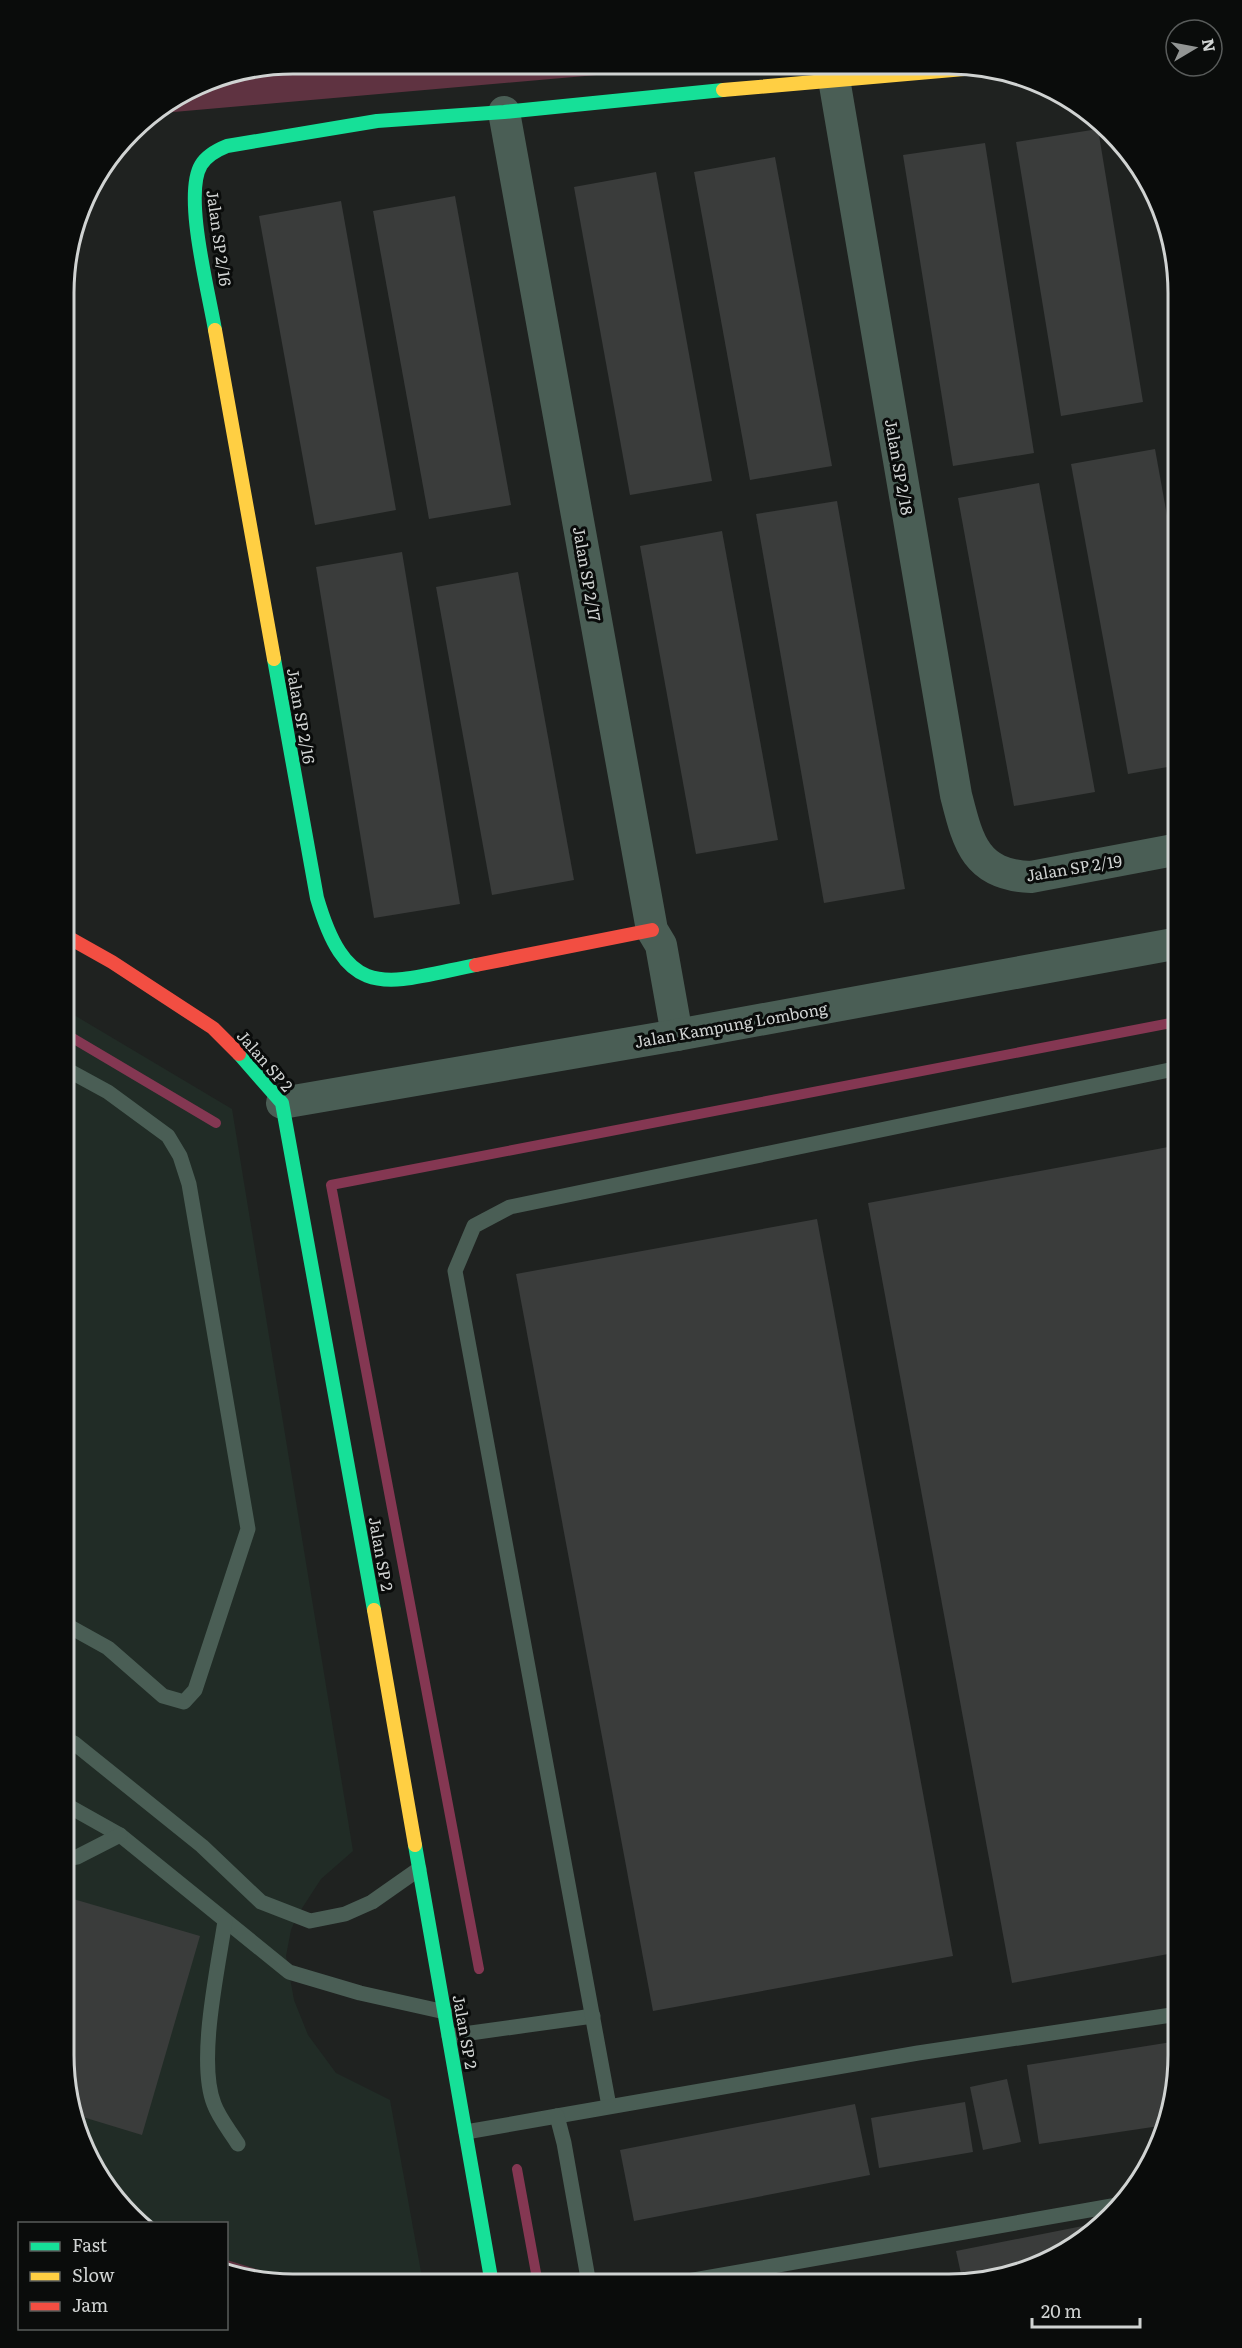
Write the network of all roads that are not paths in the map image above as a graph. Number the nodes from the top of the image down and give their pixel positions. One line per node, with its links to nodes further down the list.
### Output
1 (905, 74): 2 (street)
2 (834, 80): 3 (street); 5 (street, Jalan SP 2/18)
3 (504, 112): 6 (street, Jalan SP 2/17); 6 (street, Jalan SP 2/16)
4 (1168, 851): 5 (street, Jalan SP 2/19)
5 (975, 852)
6 (652, 930): 9 (street, Jalan SP 2/17)
7 (74, 941): 12 (street, Jalan SP 2)
8 (1168, 945): 9 (street, Jalan Kampung Lombong)
9 (677, 1035): 12 (street, Jalan Kampung Lombong)
10 (1168, 1070): 21 (lane)
11 (74, 1073): 13 (lane)
12 (282, 1103): 18 (street, Jalan SP 2)
13 (74, 1629)
14 (74, 1743): 18 (lane)
15 (74, 1809): 16 (lane)
16 (120, 1834): 17 (lane); 19 (lane)
17 (74, 1857)
18 (419, 1869): 20 (street, Jalan SP 2)
19 (225, 1921): 20 (lane); 27 (lane)
20 (445, 2012): 23 (street, Jalan SP 2)
21 (593, 2016): 23 (lane); 24 (lane)
22 (1168, 2016): 24 (lane)
23 (449, 2036): 26 (street, Jalan SP 2)
24 (609, 2106): 25 (lane)
25 (557, 2116): 26 (lane); 30 (lane)
26 (466, 2132): 29 (street, Jalan SP 2)
27 (238, 2144)
28 (1107, 2207): 31 (lane)
29 (490, 2274)
30 (587, 2274)
31 (728, 2274)

